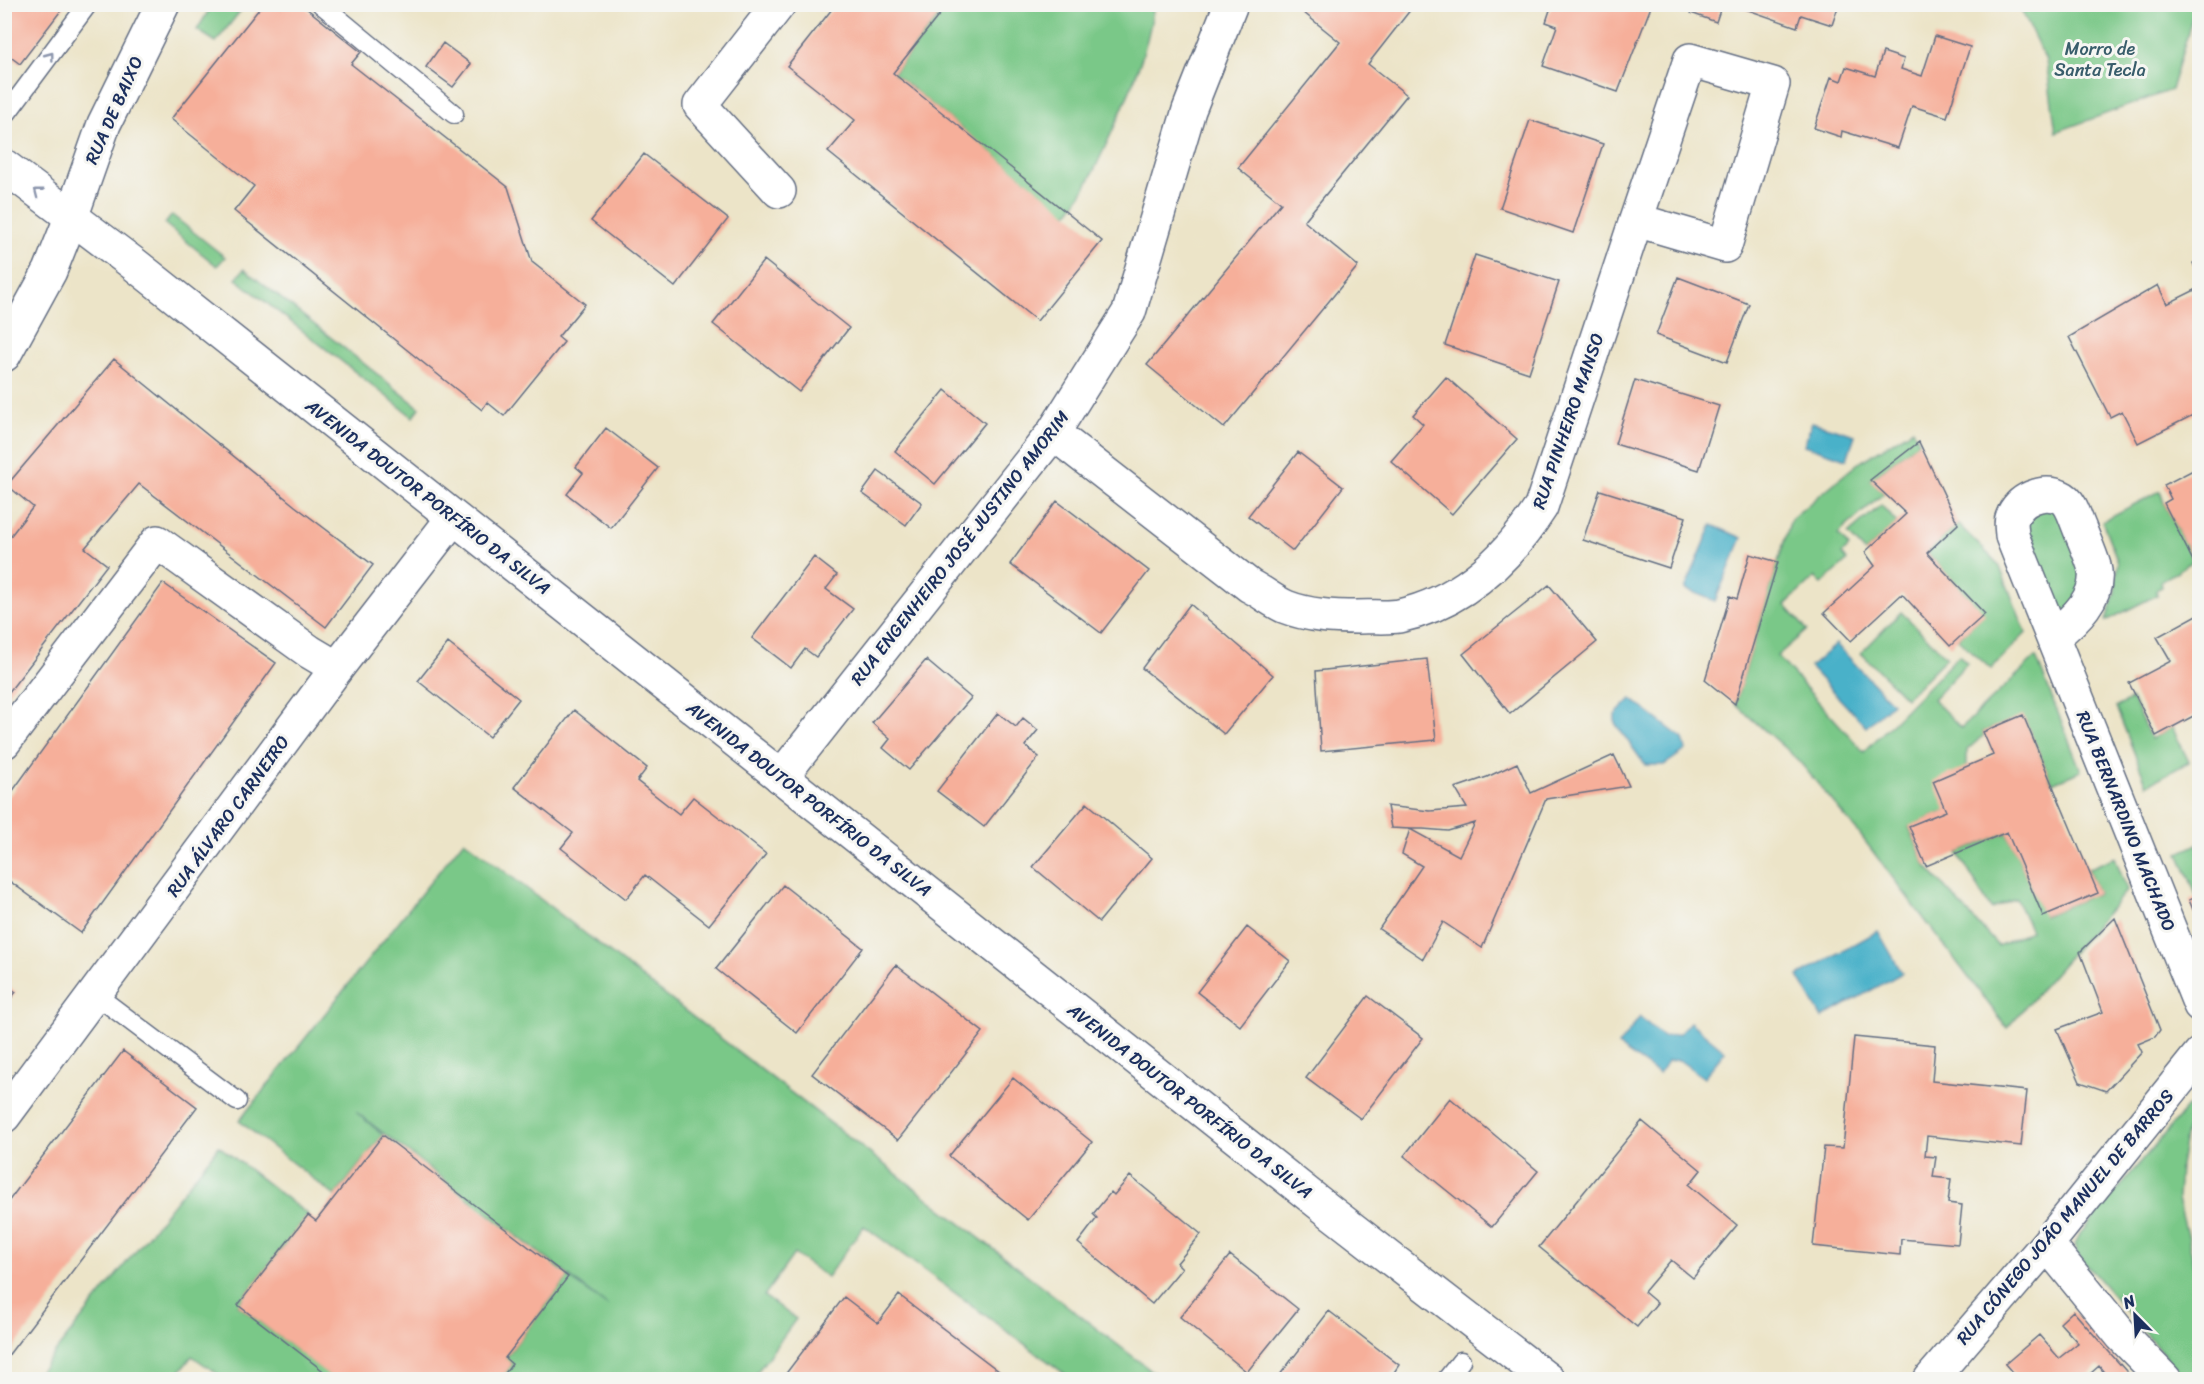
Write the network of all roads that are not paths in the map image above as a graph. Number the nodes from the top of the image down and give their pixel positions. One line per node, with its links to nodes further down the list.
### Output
1 (88, 4): 7 (lane, one-way to 1)
2 (163, 4): 10 (street, RUA DE BAIXO)
3 (321, 4): 6 (lane)
4 (779, 4): 9 (street)
5 (1231, 4): 13 (street, RUA ENGENHEIRO JOSÉ JUSTINO AMORIM)
6 (454, 114)
7 (4, 117)
8 (4, 166): 10 (street, AVENIDA DOUTOR PORFÍRIO DA SILVA, one-way to 8)
9 (779, 191)
10 (71, 218): 12 (street, RUA DE BAIXO); 14 (street, AVENIDA DOUTOR PORFÍRIO DA SILVA)
11 (1636, 220): 11 (street, RUA PINHEIRO MANSO); 13 (street, RUA PINHEIRO MANSO)
12 (4, 355)
13 (1053, 433): 18 (street, RUA ENGENHEIRO JOSÉ JUSTINO AMORIM)
14 (453, 518): 16 (street, RUA ÁLVARO CARNEIRO); 18 (street, AVENIDA DOUTOR PORFÍRIO DA SILVA)
15 (2053, 637): 20 (street, RUA BERNARDINO MACHADO)
16 (337, 668): 17 (street); 19 (street, RUA ÁLVARO CARNEIRO)
17 (4, 742)
18 (781, 777): 27 (street, AVENIDA DOUTOR PORFÍRIO DA SILVA)
19 (96, 995): 22 (lane); 23 (street, RUA ÁLVARO CARNEIRO)
20 (2199, 1005)
21 (2195, 1072): 24 (street, RUA CÓNEGO JOÃO MANUEL DE BARROS)
22 (237, 1101)
23 (4, 1116)
24 (2047, 1244): 28 (street, RUA CÓNEGO JOÃO MANUEL DE BARROS); 29 (street)
25 (1461, 1361): 26 (lane)
26 (1446, 1380)
27 (1548, 1380)
28 (1930, 1380)
29 (2165, 1380)

